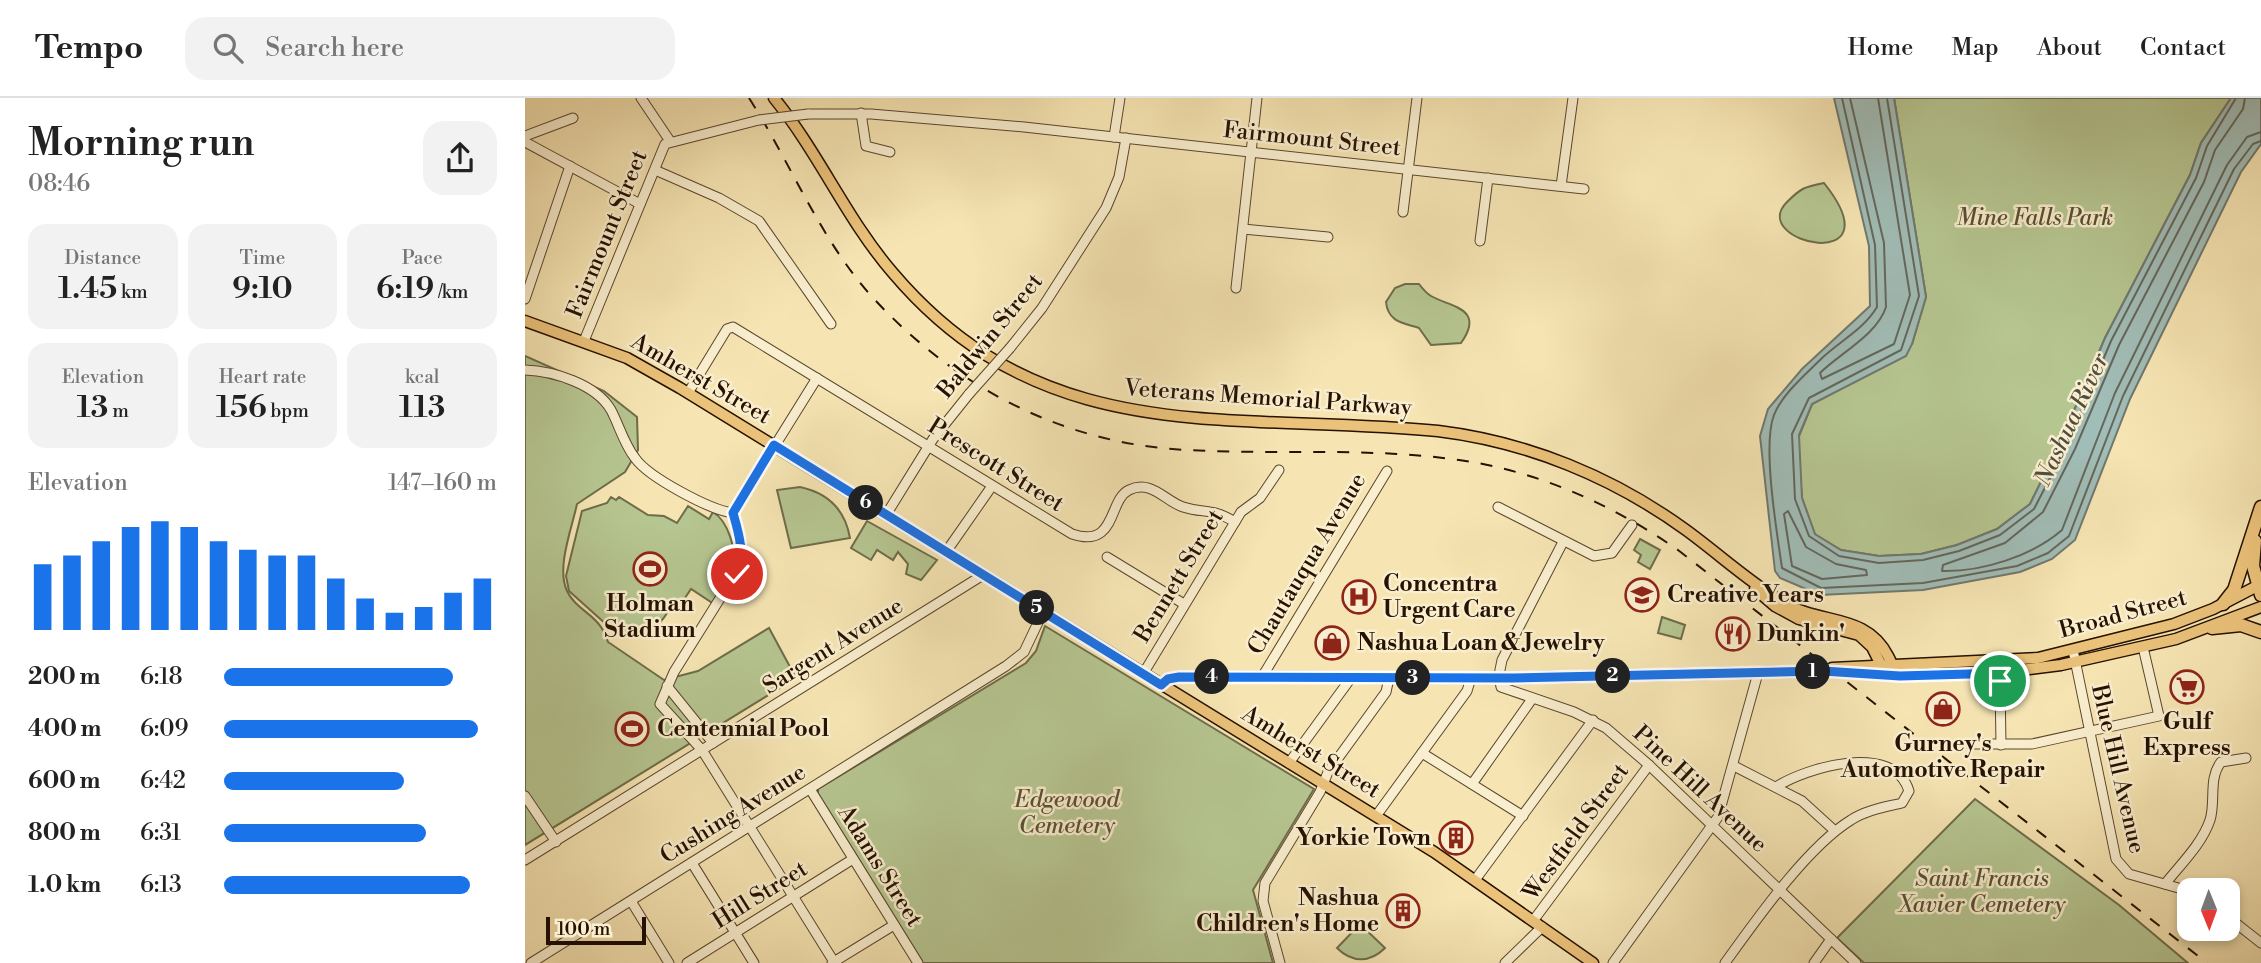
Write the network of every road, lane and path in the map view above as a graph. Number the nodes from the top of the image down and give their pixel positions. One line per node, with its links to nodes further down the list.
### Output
1 (641, 98): 12 (street)
2 (775, 98): 49 (main road, Veterans Memorial Parkway)
3 (1120, 98): 9 (street)
4 (1257, 98): 14 (street)
5 (1417, 98): 16 (street)
6 (1573, 98): 19 (street)
7 (861, 113): 9 (street, Fairmount Street); 12 (street, Fairmount Street, bridge); 13 (street)
8 (573, 118): 11 (street)
9 (1114, 136): 10 (street, Fairmount Street)
10 (1126, 138): 14 (street, Fairmount Street); 35 (street, Baldwin Street, bridge)
11 (525, 139): 15 (street)
12 (670, 141): 17 (street, Fairmount Street)
13 (890, 152)
14 (1251, 152): 16 (street, Fairmount Street); 23 (street)
15 (570, 166): 21 (street); 27 (street)
16 (1408, 168): 18 (street, Fairmount Street); 22 (street)
17 (655, 170): 21 (street, Fairmount Street); 29 (street)
18 (1488, 178): 19 (street, Fairmount Street); 25 (street)
19 (1561, 186): 20 (street, Fairmount Street)
20 (1584, 189)
21 (640, 204): 30 (street, Fairmount Street)
22 (1403, 212)
23 (1243, 229): 24 (street); 26 (street)
24 (1328, 237)
25 (1480, 241)
26 (1235, 288)
27 (525, 299)
28 (525, 321): 30 (main road, Amherst Street)
29 (831, 324)
30 (585, 341): 33 (main road, Amherst Street)
31 (525, 370): 41 (street)
32 (817, 378): 33 (street, Prescott Street); 34 (street); 35 (street, Prescott Street)
33 (688, 393): 34 (main road, Amherst Street)
34 (774, 445): 41 (street); 42 (main road, Amherst Street)
35 (929, 446): 38 (street, Prescott Street); 42 (street, Baldwin Street)
36 (1279, 470): 44 (street, Bennett Street)
37 (1387, 471): 68 (street, Chautauqua Avenue)
38 (992, 486): 44 (street, Prescott Street); 47 (street)
39 (1498, 507): 46 (street)
40 (2261, 507): 53 (highway)
41 (733, 513): 74 (street)
42 (886, 515): 47 (main road, Amherst Street)
43 (2261, 517): 51 (highway)
44 (1235, 522): 52 (street, Bennett Street)
45 (1632, 525): 46 (street)
46 (1563, 542): 72 (street)
47 (946, 552): 50 (main road, Amherst Street)
48 (1107, 556): 52 (street)
49 (1733, 567): 58 (main road, Veterans Memorial Parkway); 63 (main road, Veterans Memorial Parkway)
50 (983, 575): 55 (main road, Amherst Street); 78 (street, Sargent Avenue)
51 (2260, 588): 53 (main road, Broad Street)
52 (1184, 604): 67 (street, Bennett Street)
53 (2223, 604): 60 (main road, Broad Street)
54 (2261, 607): 56 (main road, Broad Street)
55 (1043, 612): 67 (main road, Amherst Street); 90 (street, Cushing Avenue)
56 (2212, 628): 57 (highway); 59 (main road, Broad Street)
57 (2261, 632)
58 (1865, 639): 62 (main road); 63 (main road)
59 (2143, 647): 61 (main road, Broad Street); 77 (street)
60 (2073, 650): 61 (street, Blue Hill Avenue); 63 (main road, Broad Street)
61 (2075, 663): 66 (main road, Broad Street); 77 (street, Blue Hill Avenue)
62 (1857, 665): 63 (main road, Broad Street); 64 (main road, Broad Street)
63 (1887, 669): 64 (main road, Broad Street); 66 (main road, Broad Street)
64 (1823, 671): 65 (main road, Broad Street)
65 (1758, 673): 72 (main road, Broad Street); 86 (street)
66 (2004, 673): 80 (street)
67 (1143, 674): 73 (main road, Amherst Street)
68 (1262, 677): 69 (main road, Broad Street); 73 (main road, Broad Street)
69 (1351, 678): 70 (main road, Broad Street); 84 (street)
70 (1389, 678): 71 (main road, Broad Street); 87 (street)
71 (1471, 678): 72 (main road, Broad Street); 82 (street)
72 (1499, 678): 75 (street, Pine Hill Avenue)
73 (1161, 685): 84 (main road, Amherst Street)
74 (667, 686): 78 (street); 81 (street)
75 (1532, 699): 76 (street, Pine Hill Avenue); 88 (street)
76 (1593, 720): 85 (street, Pine Hill Avenue); 93 (street)
77 (2088, 732): 80 (street); 102 (street, Blue Hill Avenue)
78 (713, 743): 81 (street, Sargent Avenue)
79 (1970, 744): 80 (street)
80 (2001, 745)
81 (702, 750): 94 (street); 97 (street, Sargent Avenue)
82 (1422, 753): 88 (street); 92 (street)
83 (2246, 758): 102 (street)
84 (1289, 763): 87 (main road, Amherst Street)
85 (1649, 765): 95 (street, Pine Hill Avenue); 107 (street, Westfield Street)
86 (1734, 766): 89 (street); 95 (street)
87 (1323, 784): 92 (main road, Amherst Street); 120 (street)
88 (1472, 784): 93 (street)
89 (1776, 787): 96 (street); 96 (street)
90 (810, 789): 94 (street, Cushing Avenue); 98 (street, Adams Street)
91 (525, 796): 97 (street)
92 (1376, 816): 101 (main road, Amherst Street)
93 (1523, 816): 101 (street)
94 (751, 826): 100 (street, Cushing Avenue); 105 (street)
95 (1712, 827): 104 (street, Pine Hill Avenue); 122 (street)
96 (1835, 831): 104 (street)
97 (556, 842): 99 (street, Sargent Avenue)
98 (853, 859): 105 (street, Hill Street); 108 (street, Adams Street)
99 (525, 860)
100 (692, 863): 106 (street, Cushing Avenue); 110 (street)
101 (1475, 880): 107 (main road, Amherst Street)
102 (2165, 884): 103 (street, Blue Hill Avenue)
103 (2177, 888)
104 (1779, 891): 111 (street, Pine Hill Avenue); 123 (street)
105 (795, 896): 110 (street, Hill Street); 114 (street)
106 (631, 901): 115 (street, Cushing Avenue); 116 (street)
107 (1538, 924): 113 (street, Westfield Street); 121 (main road, Amherst Street)
108 (894, 925): 114 (street); 119 (street, Adams Street)
109 (2240, 926): 112 (street)
110 (735, 934): 117 (street, Hill Street); 118 (street)
111 (1831, 939): 124 (street); 125 (street, Pine Hill Avenue)
112 (2261, 943)
113 (1510, 961)
114 (833, 962)
115 (531, 963)
116 (669, 963)
117 (687, 963)
118 (754, 963)
119 (918, 963)
120 (1280, 963)
121 (1593, 963)
122 (1613, 963)
123 (1725, 963)
124 (1814, 963)
125 (1856, 963)

